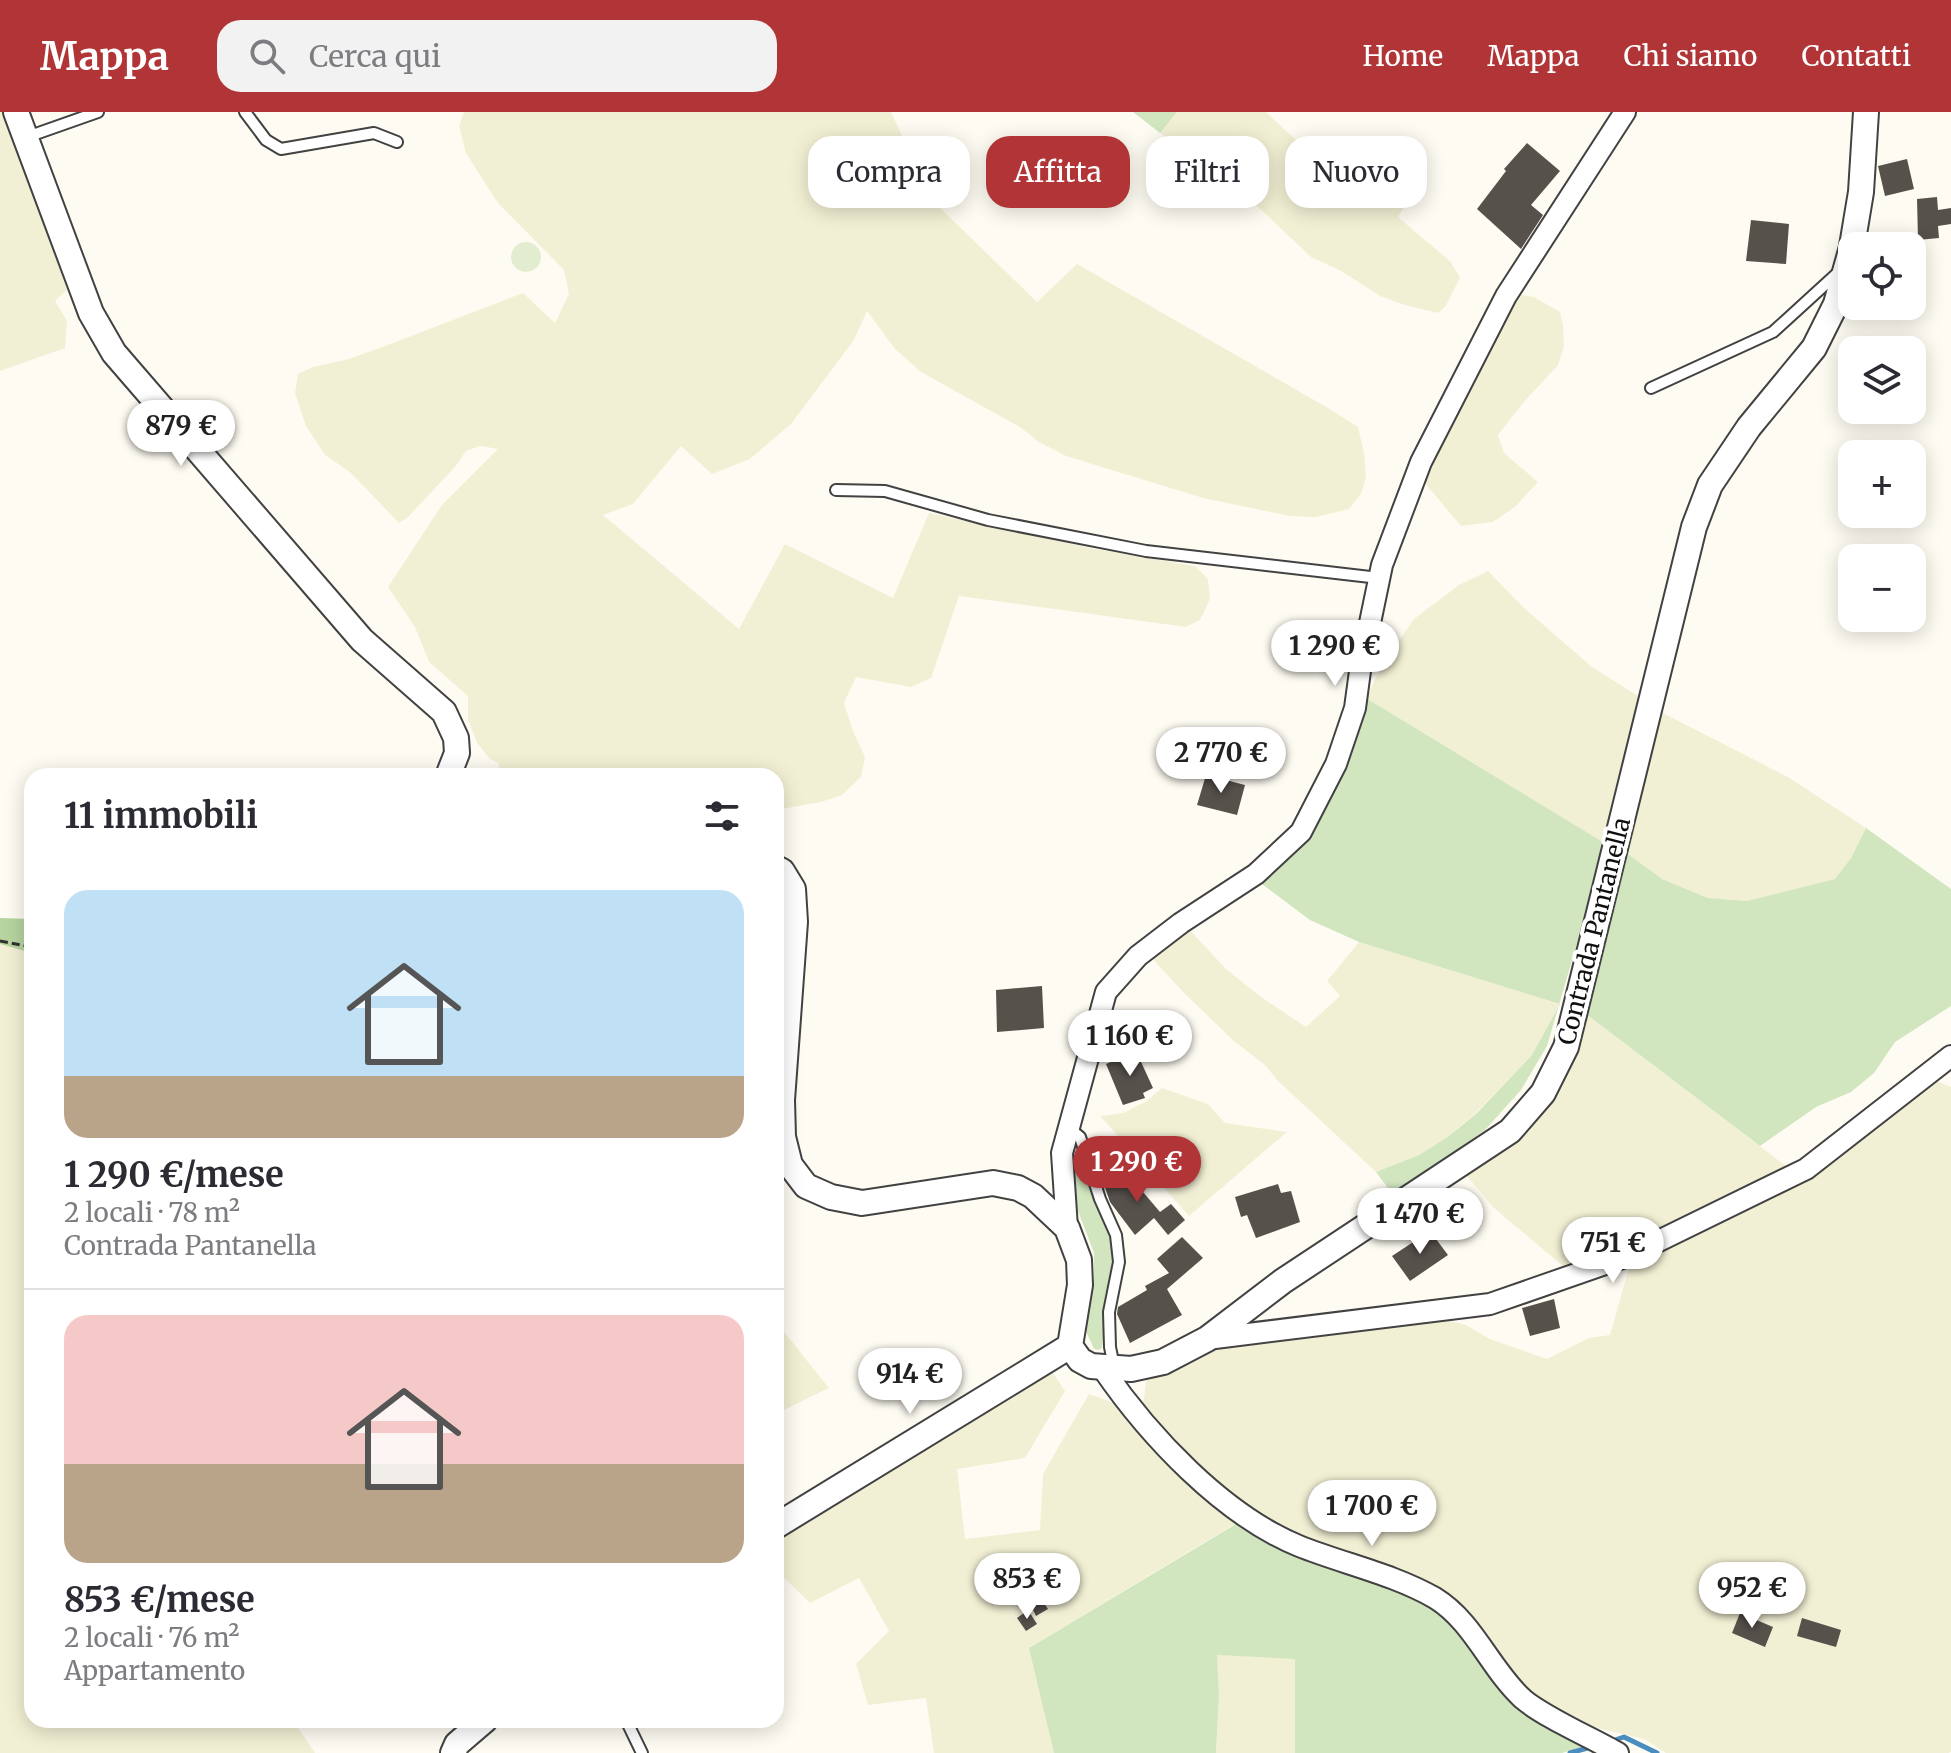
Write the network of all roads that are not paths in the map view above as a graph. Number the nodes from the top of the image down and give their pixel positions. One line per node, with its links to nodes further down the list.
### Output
1 (16, 112): 6 (street)
2 (98, 112): 6 (lane)
3 (245, 112): 7 (lane)
4 (1625, 112): 13 (street)
5 (1866, 112): 8 (street, Contrada Pantanella)
6 (25, 138): 14 (street)
7 (397, 142)
8 (1854, 232)
9 (1838, 265): 11 (lane)
10 (1838, 297): 23 (street, Contrada Pantanella)
11 (1651, 388)
12 (836, 490): 13 (lane)
13 (1379, 578): 20 (street)
14 (451, 768)
15 (784, 874): 17 (street)
16 (1951, 1056): 18 (street)
17 (784, 1073)
18 (1930, 1073): 19 (street); 23 (street)
19 (1951, 1081)
20 (1068, 1127): 22 (street); 25 (lane)
21 (784, 1141): 22 (street)
22 (1067, 1228): 24 (street)
23 (1207, 1339): 25 (street, Contrada Pantanella)
24 (1070, 1346): 25 (street); 26 (street)
25 (1108, 1369): 31 (street)
26 (784, 1521)
27 (476, 1728): 29 (street)
28 (630, 1728): 30 (lane)
29 (453, 1753)
30 (642, 1753)
31 (1618, 1753)

